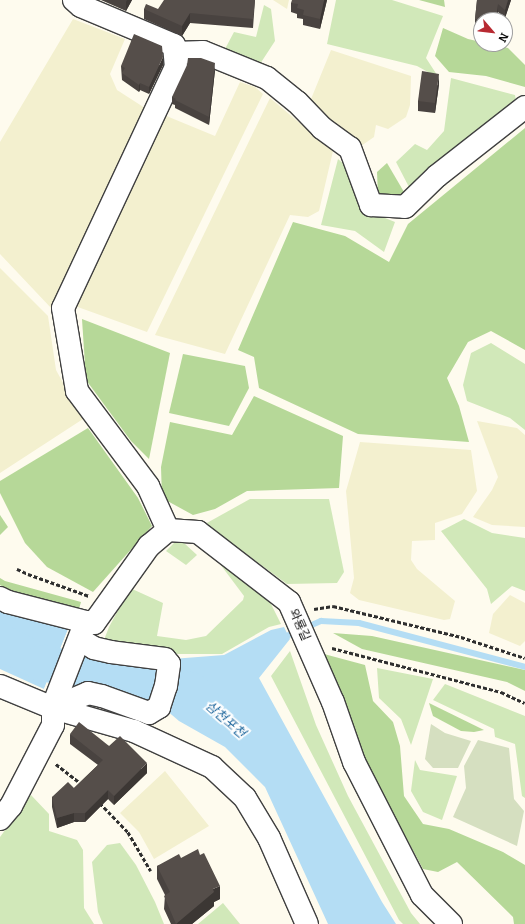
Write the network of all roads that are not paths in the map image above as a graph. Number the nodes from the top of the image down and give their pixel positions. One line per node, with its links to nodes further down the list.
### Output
1 (74, 0): 2 (street)
2 (175, 53): 3 (street); 4 (street)
3 (525, 107)
4 (168, 530): 6 (street); 10 (street, 와룡길)
5 (0, 598): 6 (street)
6 (82, 631): 8 (street); 8 (street)
7 (0, 686): 8 (street)
8 (53, 707): 9 (street); 11 (street)
9 (0, 819)
10 (445, 921)
11 (307, 924)

